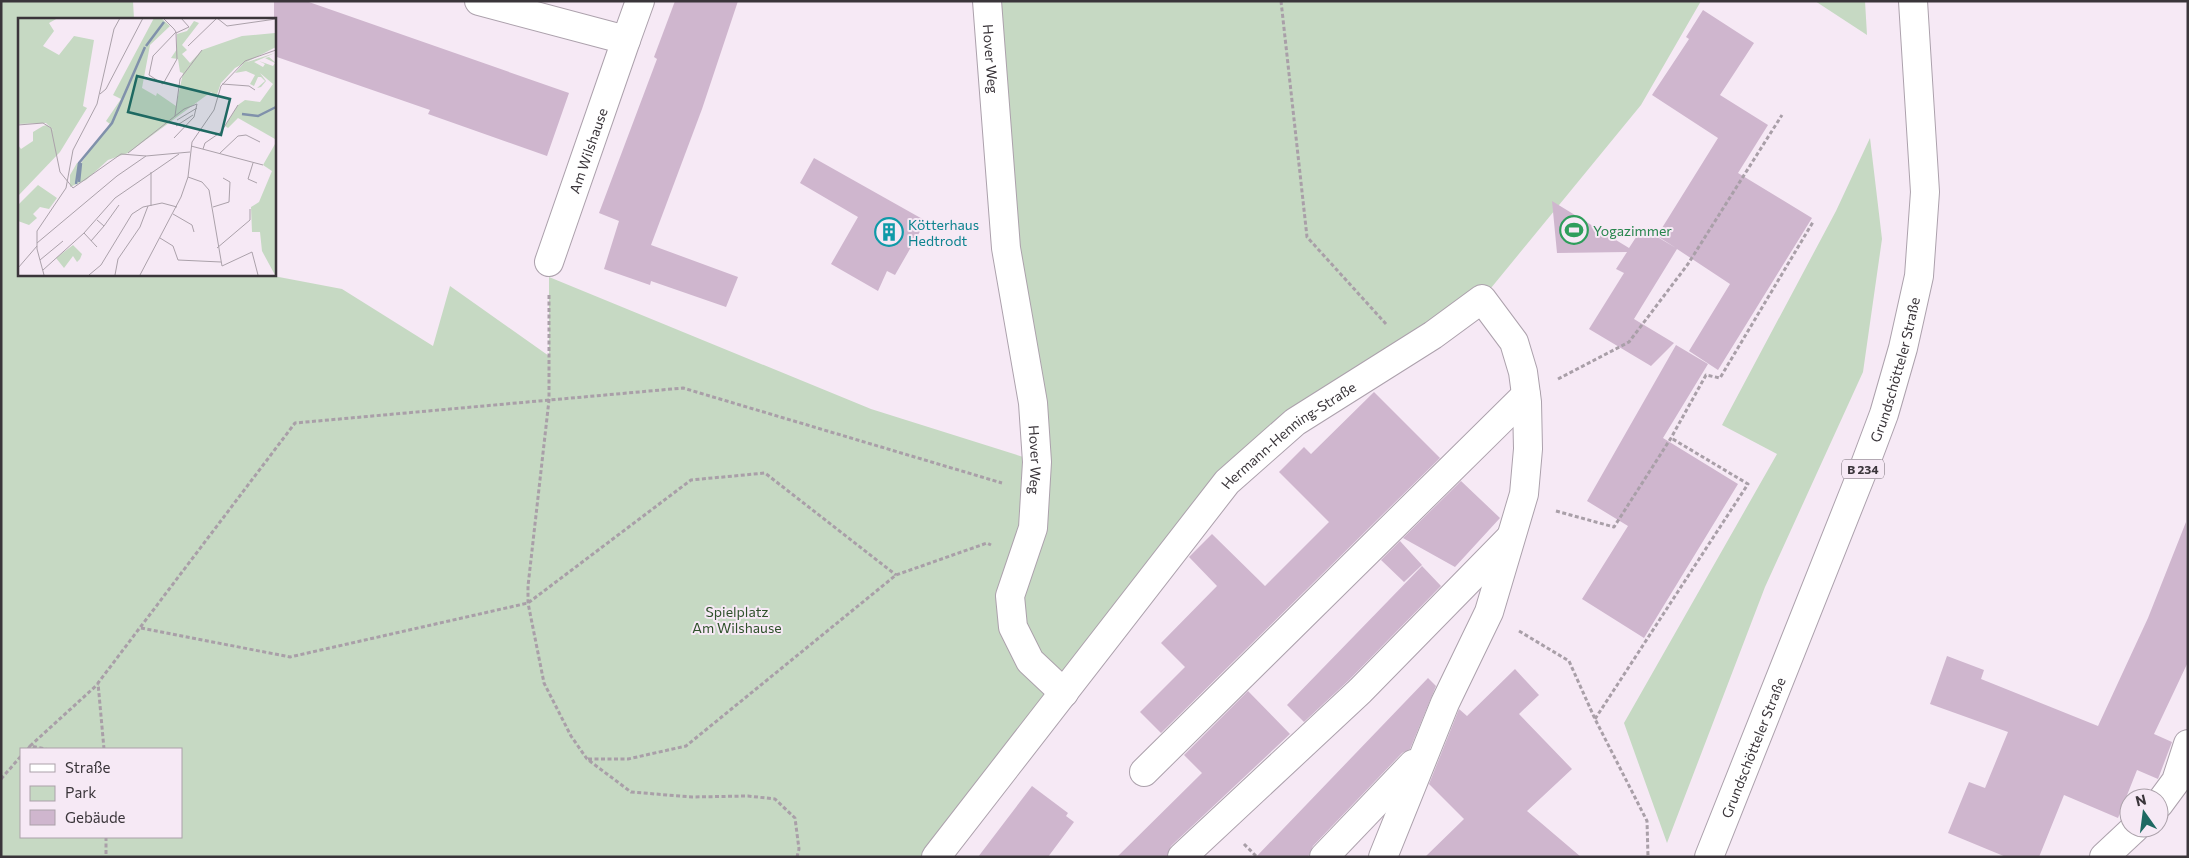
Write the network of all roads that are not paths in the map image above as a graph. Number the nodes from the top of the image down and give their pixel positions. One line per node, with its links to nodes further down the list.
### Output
1 (480, 1): 5 (street)
2 (640, 1): 5 (street, Am Wilshause)
3 (987, 1): 9 (street, Hover Weg)
4 (1913, 1): 19 (street, Grundschötteler Straße / B 234)
5 (626, 40): 6 (street, Am Wilshause)
6 (548, 262)
7 (1526, 395): 8 (street, Hermann-Henning-Straße); 9 (street, Hermann-Henning-Straße); 12 (street)
8 (1512, 537): 11 (street, Hermann-Henning-Straße); 16 (street)
9 (1064, 693): 15 (street)
10 (2188, 744): 13 (street)
11 (1425, 752): 17 (street, Hermann-Henning-Straße); 18 (street, Hermann-Henning-Straße)
12 (1144, 772)
13 (2169, 790)
14 (2124, 838): 20 (street)
15 (936, 857)
16 (1182, 857)
17 (1324, 857)
18 (1383, 857)
19 (1709, 857)
20 (2104, 857)

